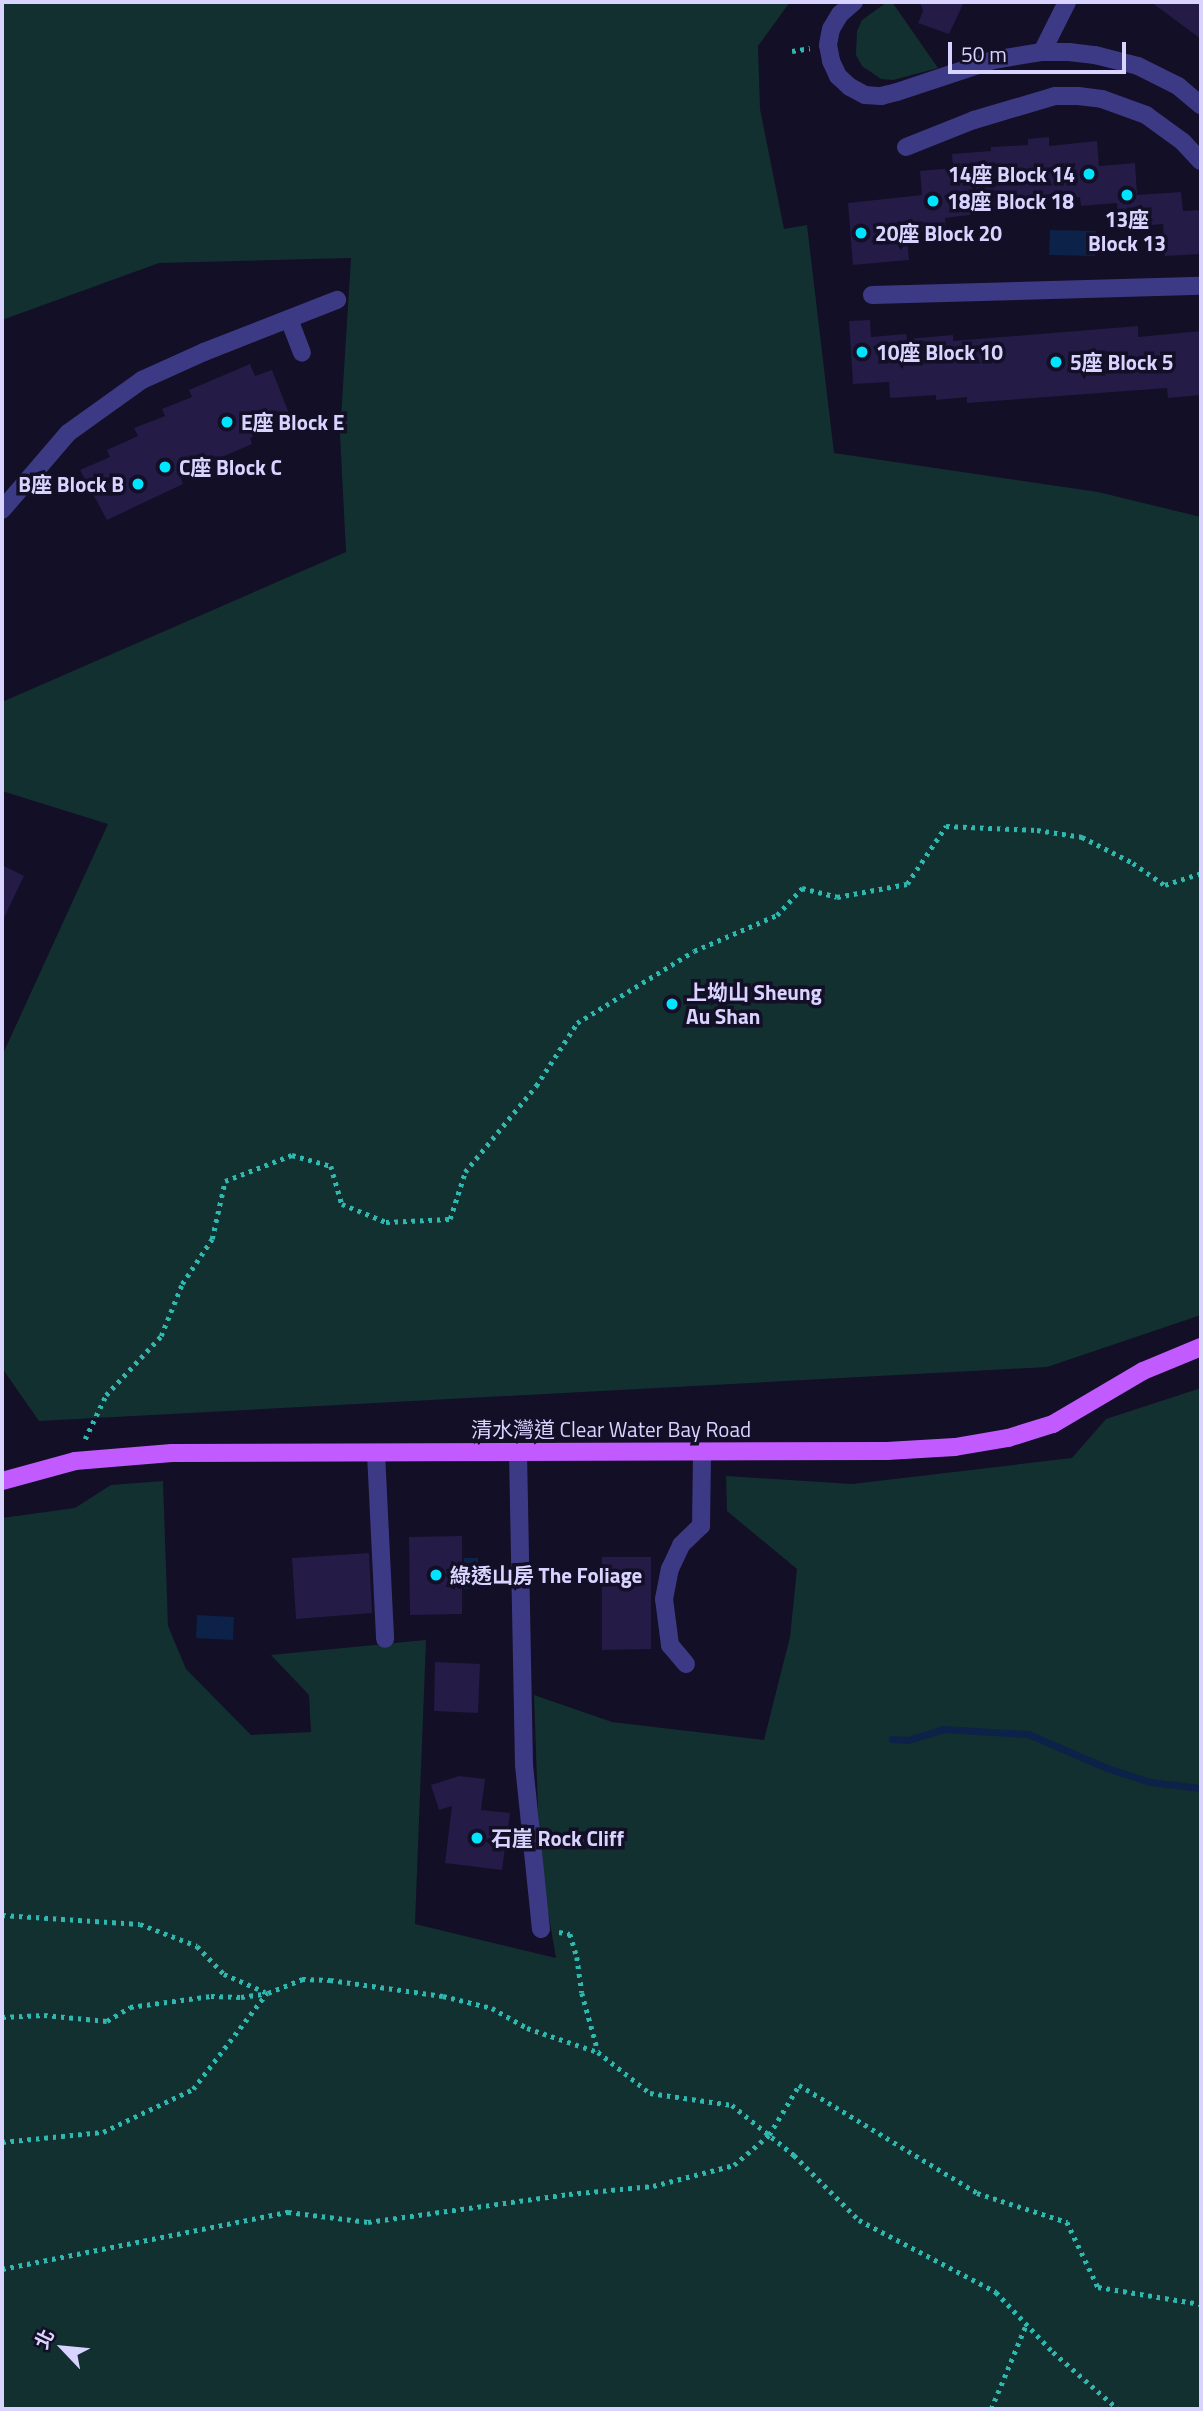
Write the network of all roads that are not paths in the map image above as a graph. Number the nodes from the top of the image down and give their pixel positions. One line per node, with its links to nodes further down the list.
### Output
1 (854, 2): 3 (street)
2 (1067, 2): 3 (street)
3 (1042, 52): 4 (street)
4 (1201, 105)
5 (906, 146): 6 (street)
6 (1201, 161)
7 (1201, 286): 8 (street)
8 (872, 295)
9 (337, 300): 10 (street)
10 (289, 319): 11 (street); 12 (street)
11 (302, 353)
12 (2, 510)
13 (1201, 1347): 15 (main road, 清水灣道 Clear Water Bay Road)
14 (518, 1452): 15 (main road, 清水灣道 Clear Water Bay Road); 16 (main road, 清水灣道 Clear Water Bay Road); 20 (street)
15 (702, 1452): 19 (street)
16 (376, 1453): 17 (main road, 清水灣道 Clear Water Bay Road); 18 (street)
17 (2, 1481)
18 (385, 1639)
19 (686, 1664)
20 (541, 1929)

